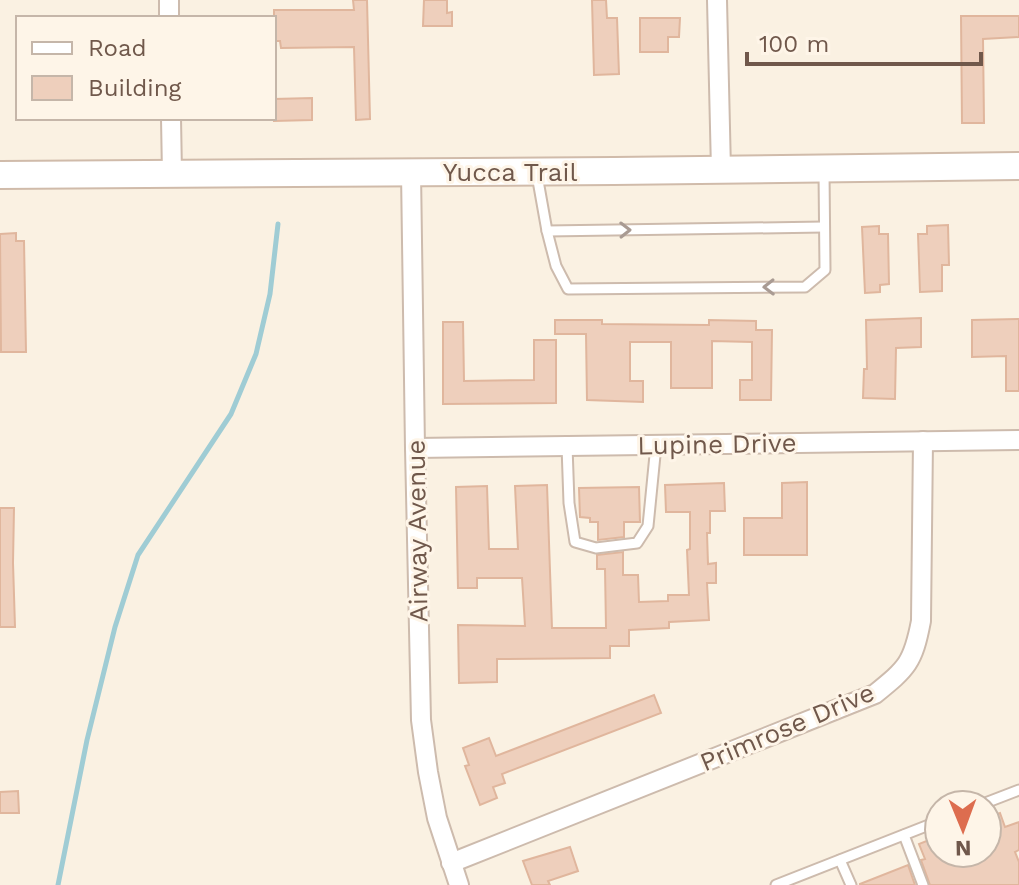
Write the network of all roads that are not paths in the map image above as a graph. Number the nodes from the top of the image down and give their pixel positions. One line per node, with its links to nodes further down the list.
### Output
1 (717, 0): 5 (street)
2 (171, 120): 8 (street)
3 (1019, 166): 4 (main road, Yucca Trail)
4 (824, 169): 5 (main road, Yucca Trail); 10 (lane)
5 (721, 170): 6 (main road, Yucca Trail)
6 (537, 171): 7 (main road, Yucca Trail); 11 (lane)
7 (411, 172): 8 (main road, Yucca Trail); 16 (street, Airway Avenue)
8 (172, 174): 9 (main road, Yucca Trail)
9 (0, 175)
10 (824, 227): 11 (lane, one-way to 10); 11 (lane, one-way to 11)
11 (547, 231)
12 (1019, 440): 13 (street, Lupine Drive)
13 (923, 441): 14 (street, Lupine Drive); 20 (street, Primrose Drive)
14 (656, 445): 15 (street, Lupine Drive); 15 (lane)
15 (567, 446): 16 (street, Lupine Drive)
16 (415, 448): 20 (street, Airway Avenue)
17 (923, 827): 18 (lane)
18 (904, 835): 19 (lane); 24 (lane)
19 (840, 860): 22 (lane); 23 (lane)
20 (451, 863): 21 (street, Airway Avenue)
21 (459, 885)
22 (776, 885)
23 (851, 885)
24 (923, 885)

